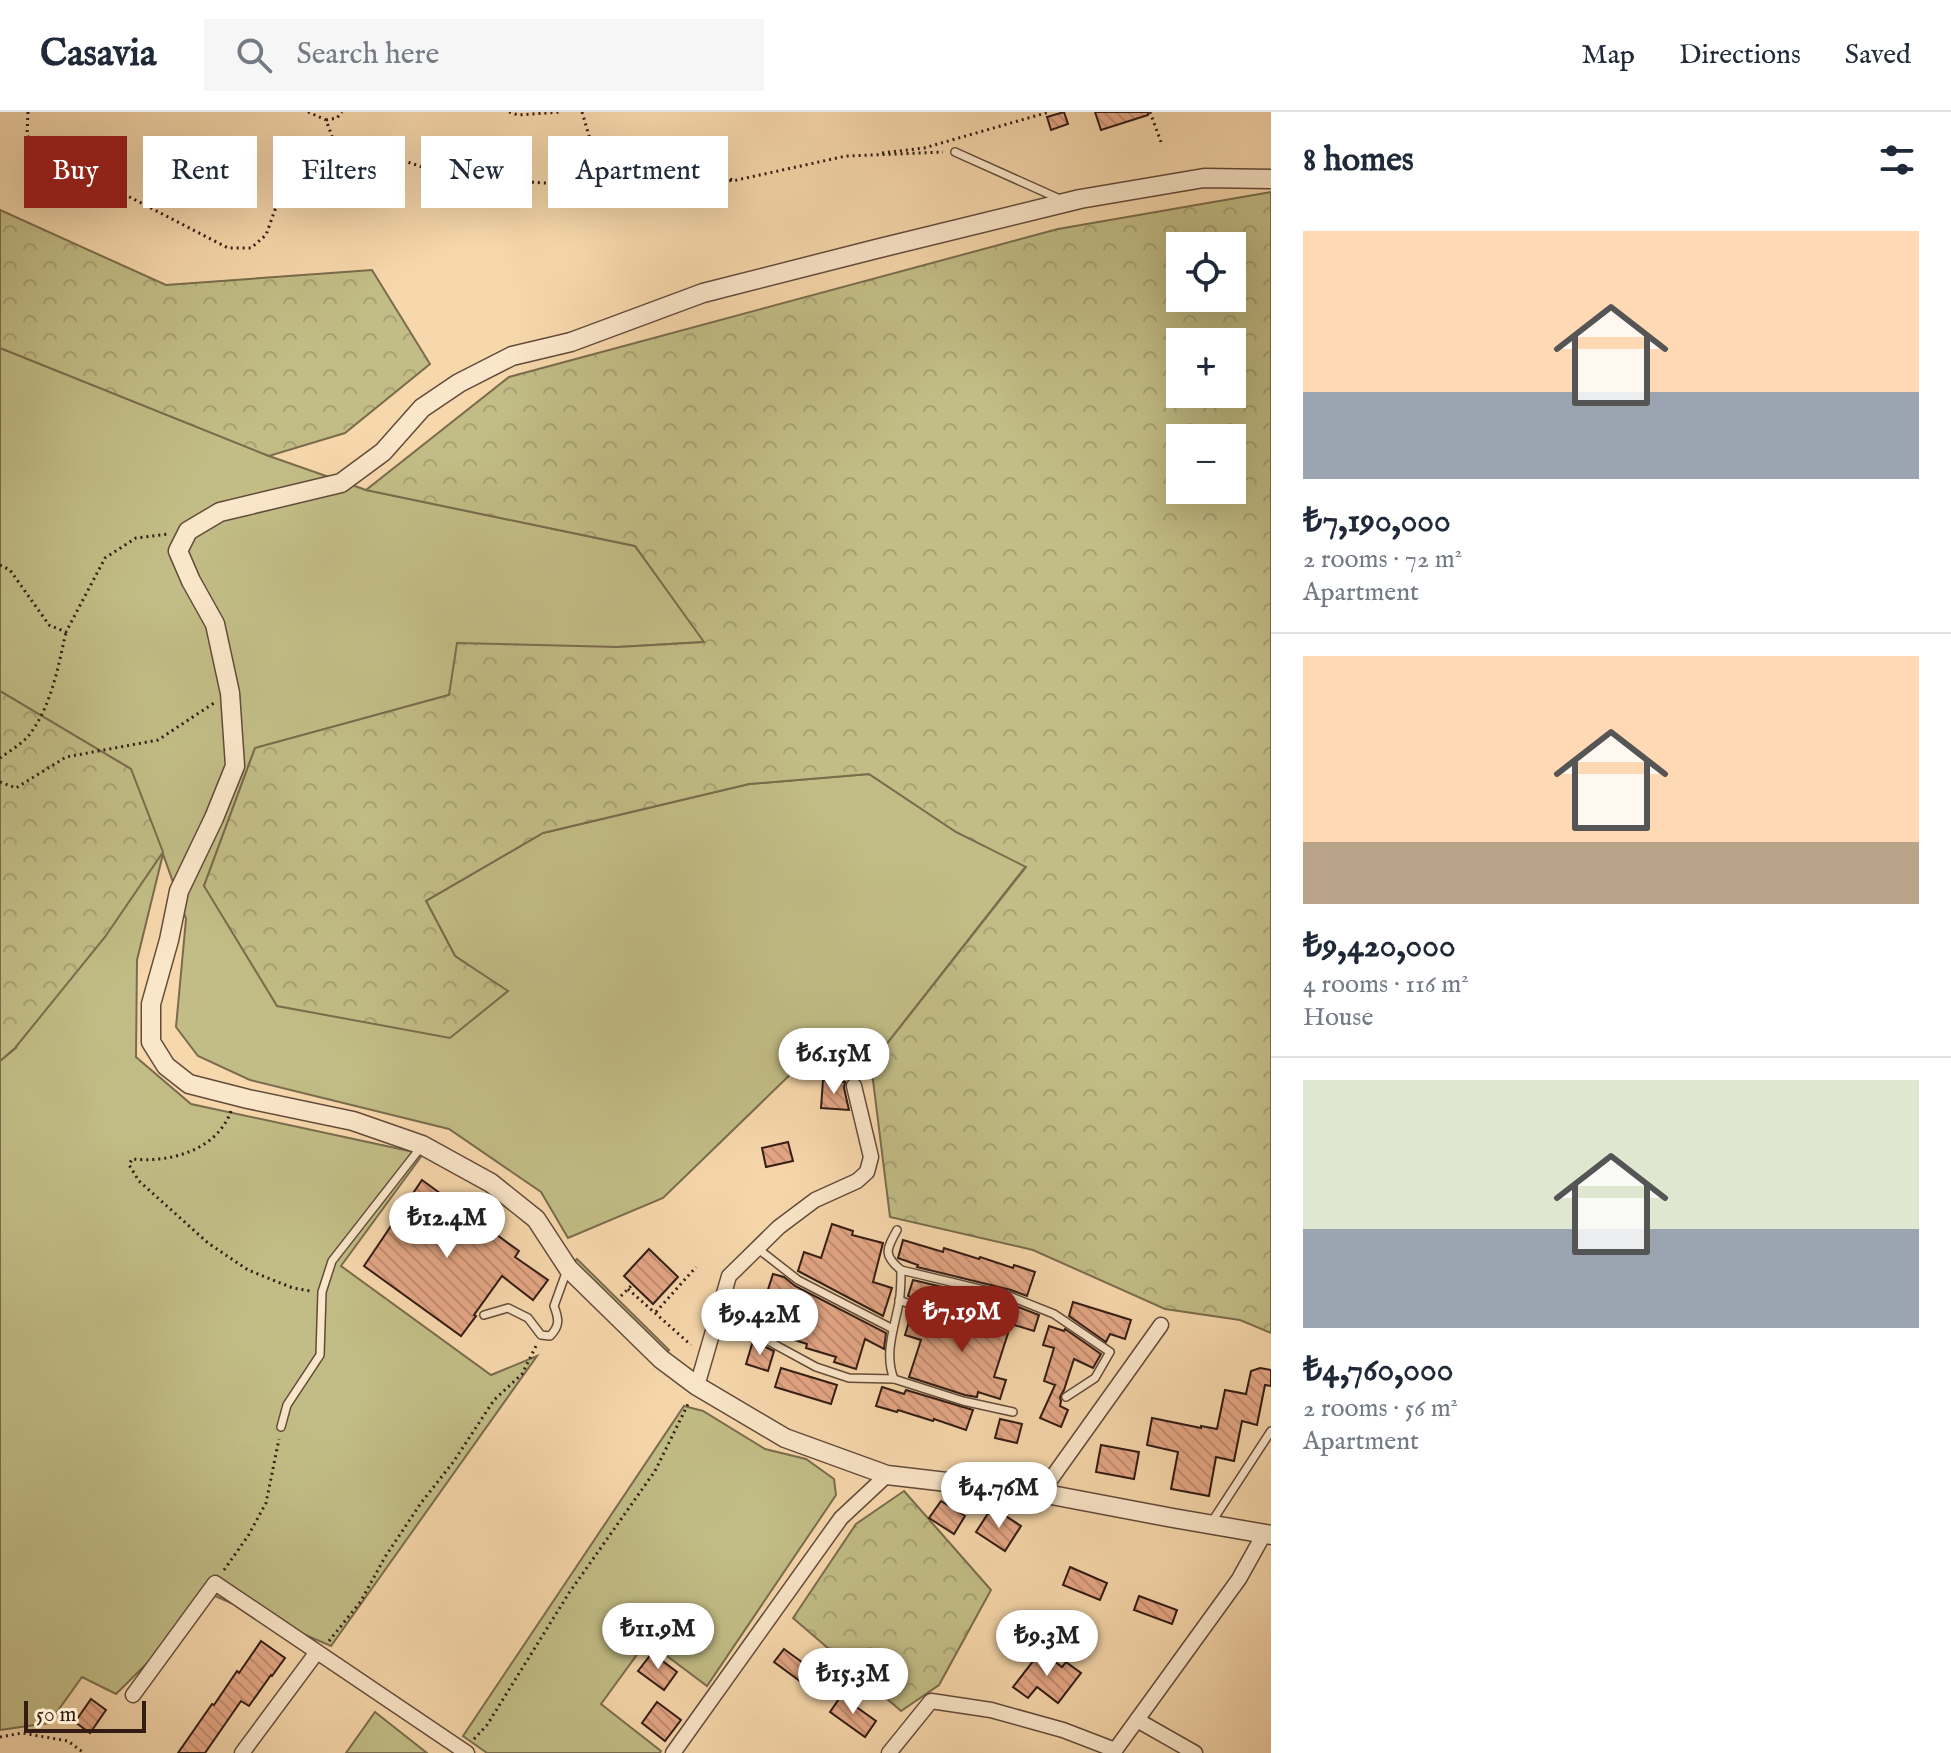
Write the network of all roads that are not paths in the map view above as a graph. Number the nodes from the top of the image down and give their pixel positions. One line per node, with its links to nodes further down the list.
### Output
1 (955, 152): 3 (lane)
2 (1271, 179): 3 (street)
3 (1068, 202): 5 (street)
4 (854, 1086): 7 (street)
5 (422, 1145): 8 (street); 20 (lane)
6 (897, 1230): 9 (lane)
7 (757, 1248): 13 (street); 15 (lane)
8 (568, 1268): 12 (lane); 17 (street)
9 (901, 1270): 10 (lane); 11 (lane)
10 (1009, 1296): 11 (lane); 18 (lane)
11 (899, 1300): 15 (lane)
12 (484, 1315)
13 (716, 1321): 16 (lane); 17 (street)
14 (1161, 1325): 23 (street)
15 (893, 1329): 16 (lane)
16 (894, 1379): 19 (lane)
17 (697, 1386): 22 (street)
18 (1066, 1397)
19 (1013, 1412)
20 (281, 1427)
21 (1271, 1431): 24 (lane)
22 (887, 1475): 23 (street); 32 (street)
23 (1041, 1493): 24 (street)
24 (1210, 1524): 25 (street)
25 (1267, 1534): 28 (street)
26 (317, 1652): 27 (street); 29 (street); 31 (street)
27 (133, 1695)
28 (1137, 1720): 30 (street); 34 (street)
29 (464, 1752)
30 (1114, 1752): 33 (street)
31 (242, 1753)
32 (673, 1753)
33 (889, 1753)
34 (1195, 1753)

